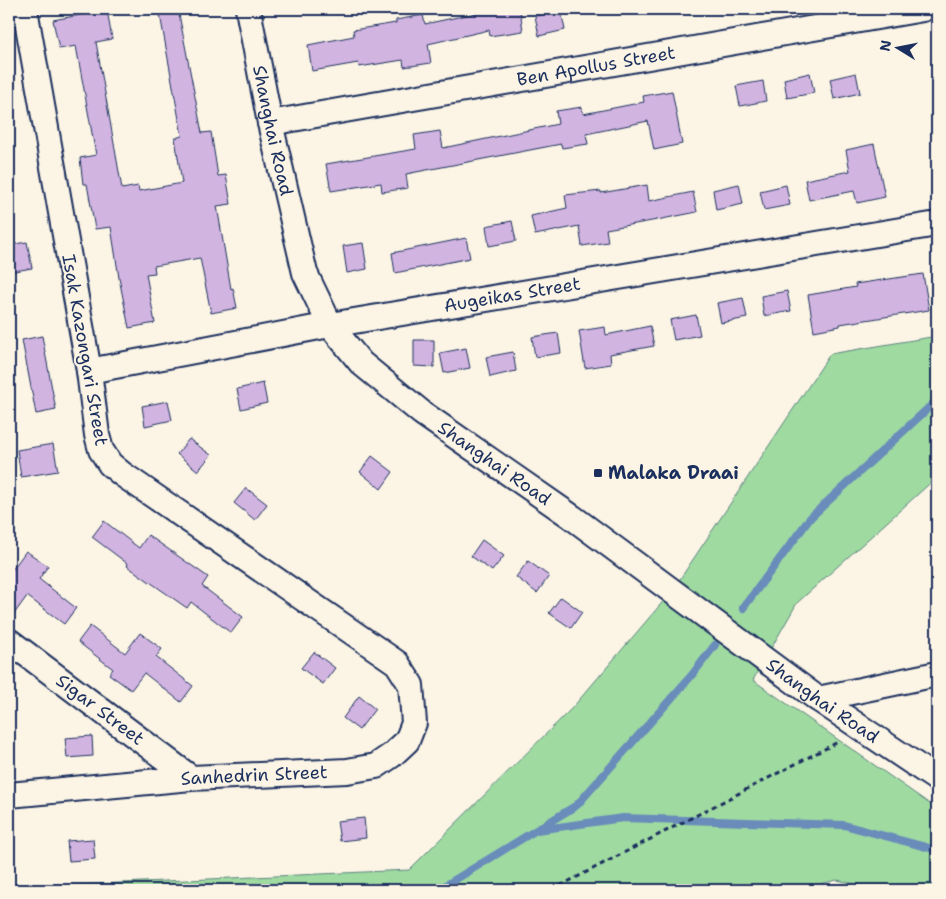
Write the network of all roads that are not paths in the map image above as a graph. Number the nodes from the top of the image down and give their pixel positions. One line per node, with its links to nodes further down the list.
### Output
1 (26, 9): 7 (street, Isak Kazongari Street)
2 (248, 9): 4 (street, Shanghai Road)
3 (923, 9): 4 (street, Ben Apollus Street)
4 (270, 123): 6 (street, Shanghai Road)
5 (937, 224): 6 (street, Augeikas Street)
6 (330, 325): 7 (street, Augeikas Street); 11 (street, Shanghai Road)
7 (89, 371): 9 (street, Isak Kazongari Street)
8 (9, 641): 12 (street, Sigar Street)
9 (396, 663): 12 (street, Sanhedrin Street)
10 (937, 674): 11 (street)
11 (818, 699): 13 (street, Shanghai Road)
12 (191, 778): 14 (street, Sanhedrin Street)
13 (937, 779)
14 (9, 795)

